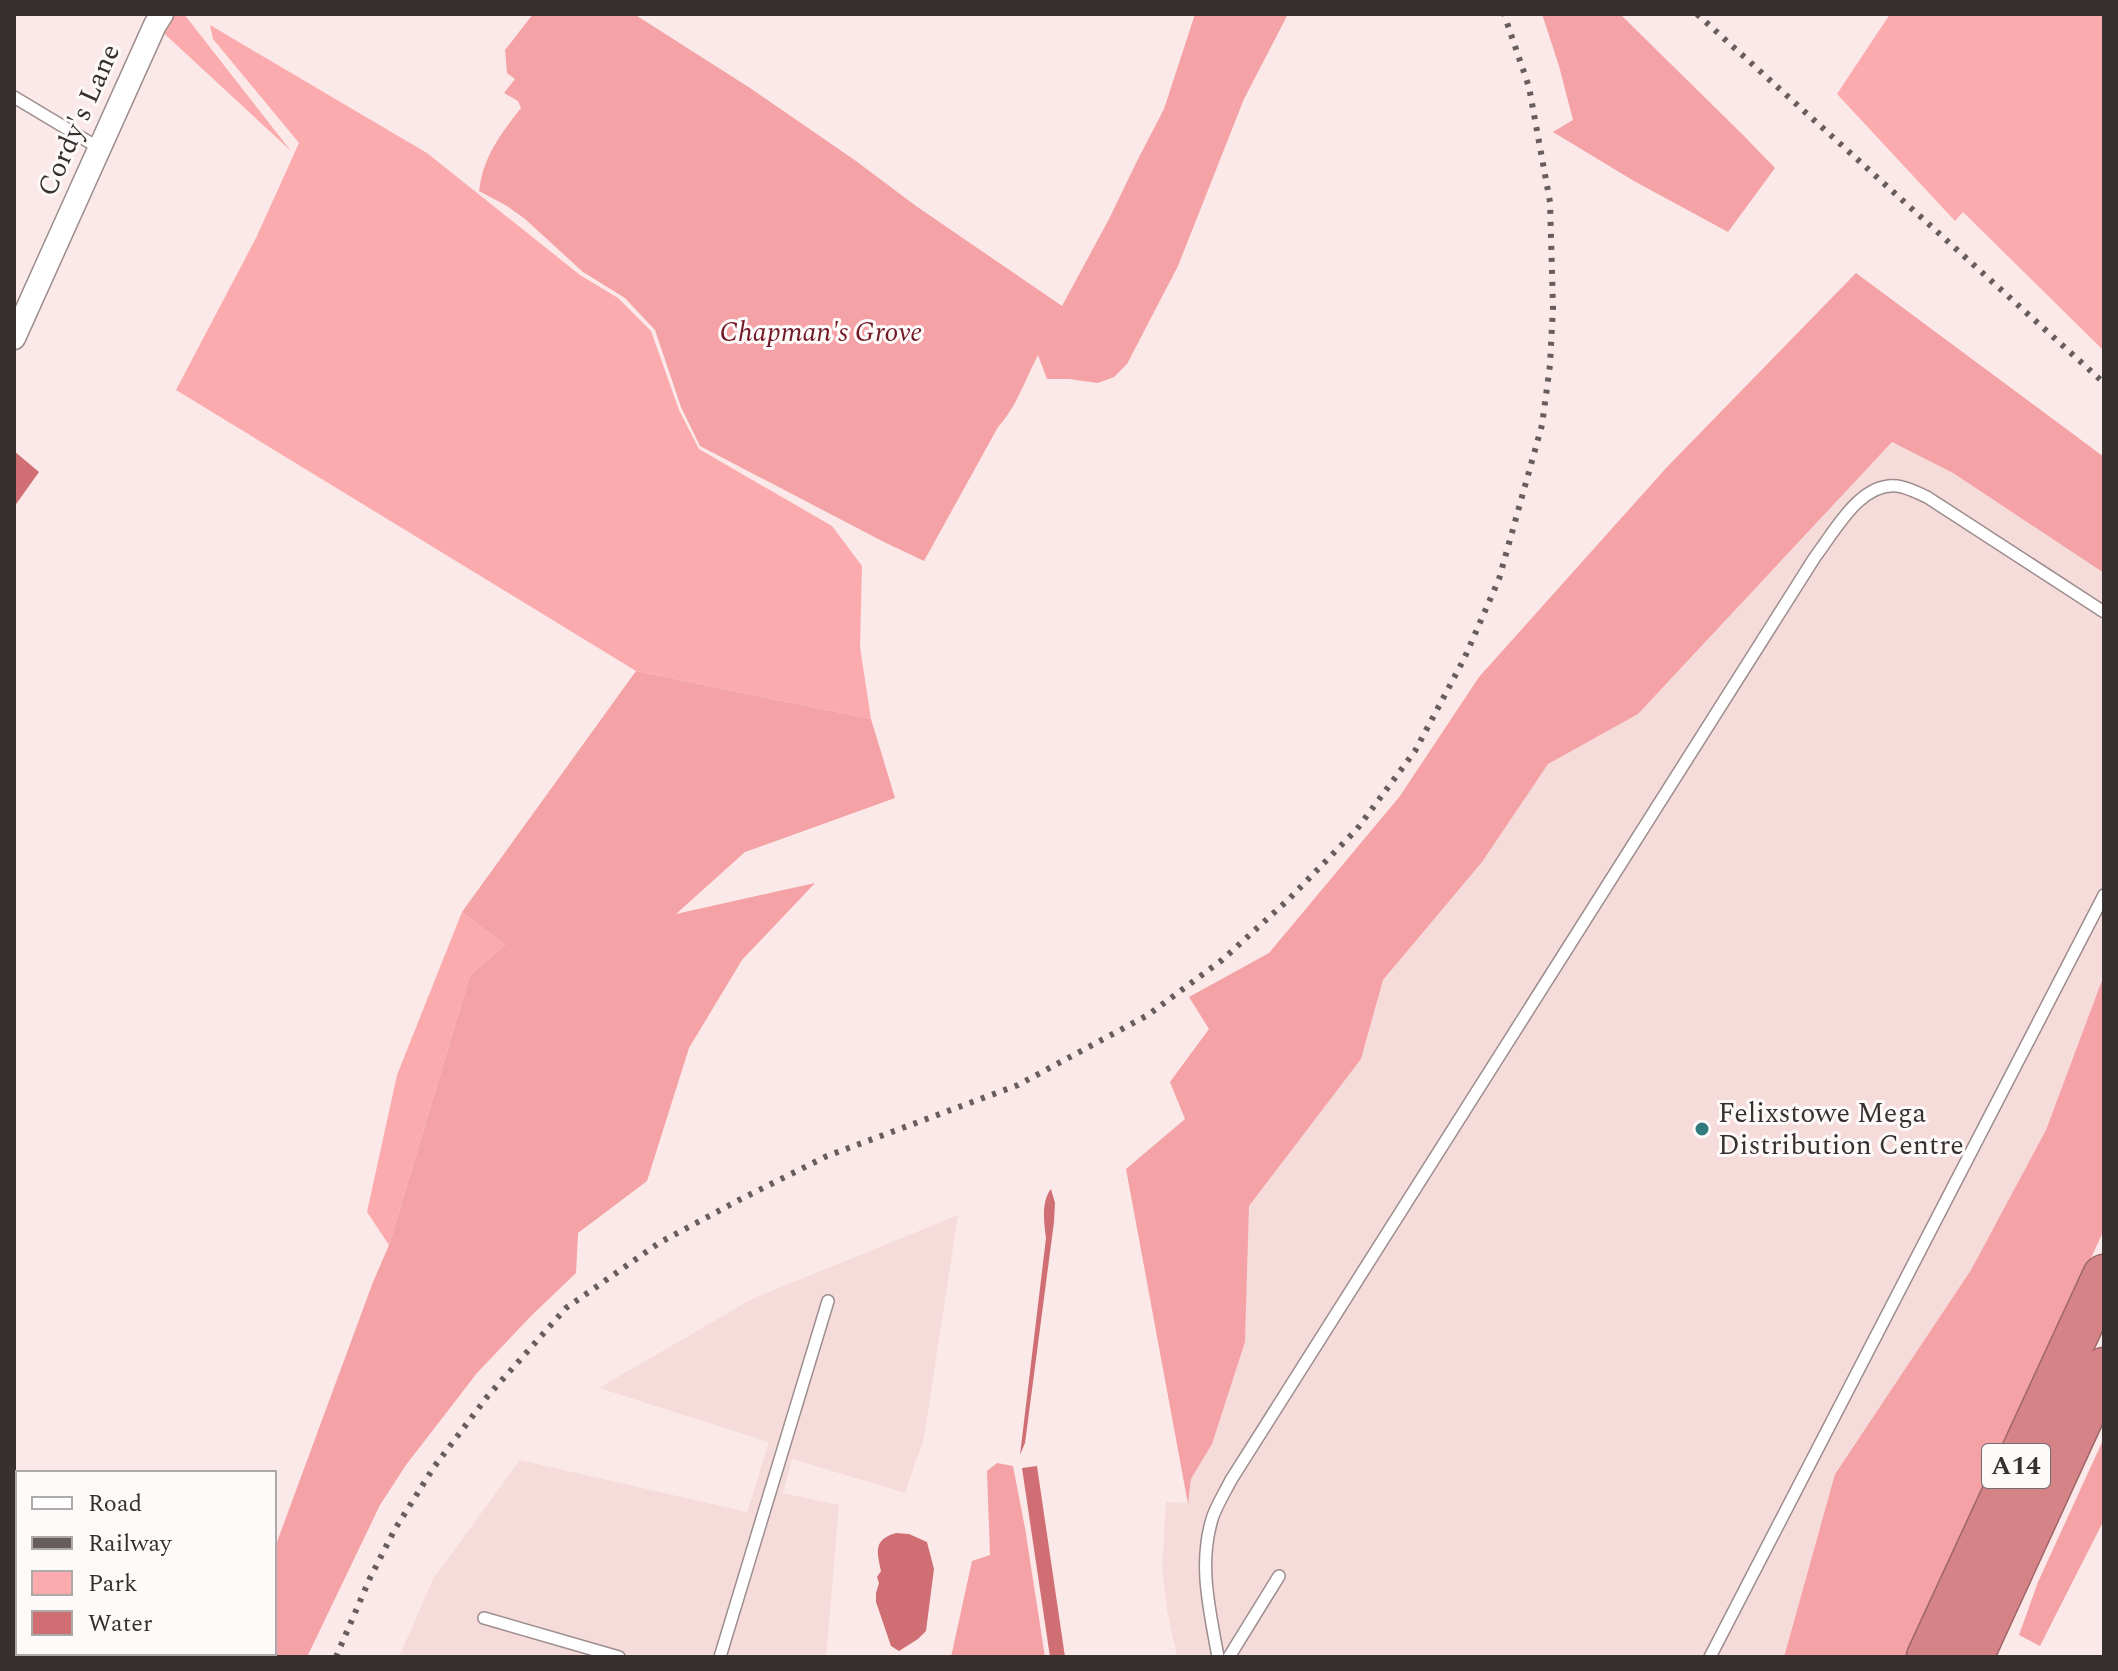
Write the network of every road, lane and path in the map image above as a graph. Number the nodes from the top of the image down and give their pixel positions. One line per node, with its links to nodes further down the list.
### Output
1 (162, 14): 3 (street, Cordy's Lane)
2 (14, 97): 3 (lane)
3 (99, 148): 4 (street, Cordy's Lane)
4 (14, 338)
5 (2104, 612): 14 (lane)
6 (2104, 895): 16 (lane)
7 (2104, 1276): 17 (highway, A14)
8 (828, 1301): 12 (lane)
9 (2104, 1369): 18 (highway, A14)
10 (1279, 1576): 15 (lane)
11 (484, 1618): 13 (lane)
12 (721, 1655)
13 (619, 1657)
14 (1218, 1657)
15 (1229, 1657)
16 (1710, 1657)
17 (1928, 1657)
18 (1972, 1657)

